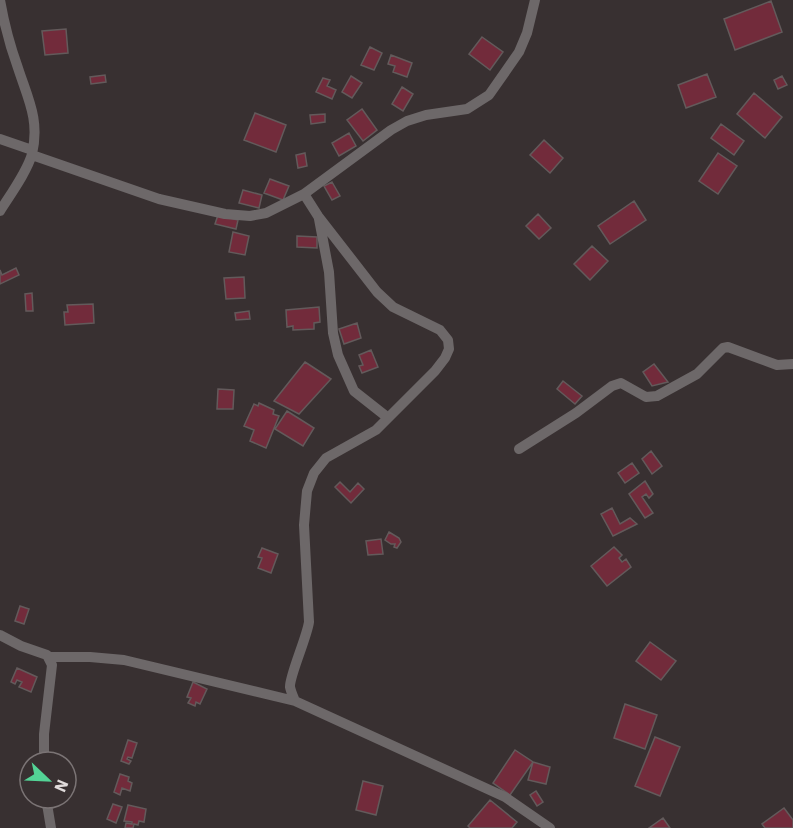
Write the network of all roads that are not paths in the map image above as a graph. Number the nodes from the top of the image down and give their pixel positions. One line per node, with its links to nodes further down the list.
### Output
1 (0, 0): 4 (street)
2 (535, 0): 5 (street)
3 (0, 139): 4 (street)
4 (32, 152): 5 (street); 6 (street)
5 (304, 194): 7 (street)
6 (0, 211)
7 (318, 216): 9 (street); 9 (street)
8 (793, 364): 10 (street)
9 (387, 417): 13 (street)
10 (519, 449)
11 (0, 634): 12 (street)
12 (49, 657): 13 (street); 14 (street)
13 (295, 701): 17 (street)
14 (44, 750)
15 (48, 810): 16 (street)
16 (51, 828)
17 (550, 828)

